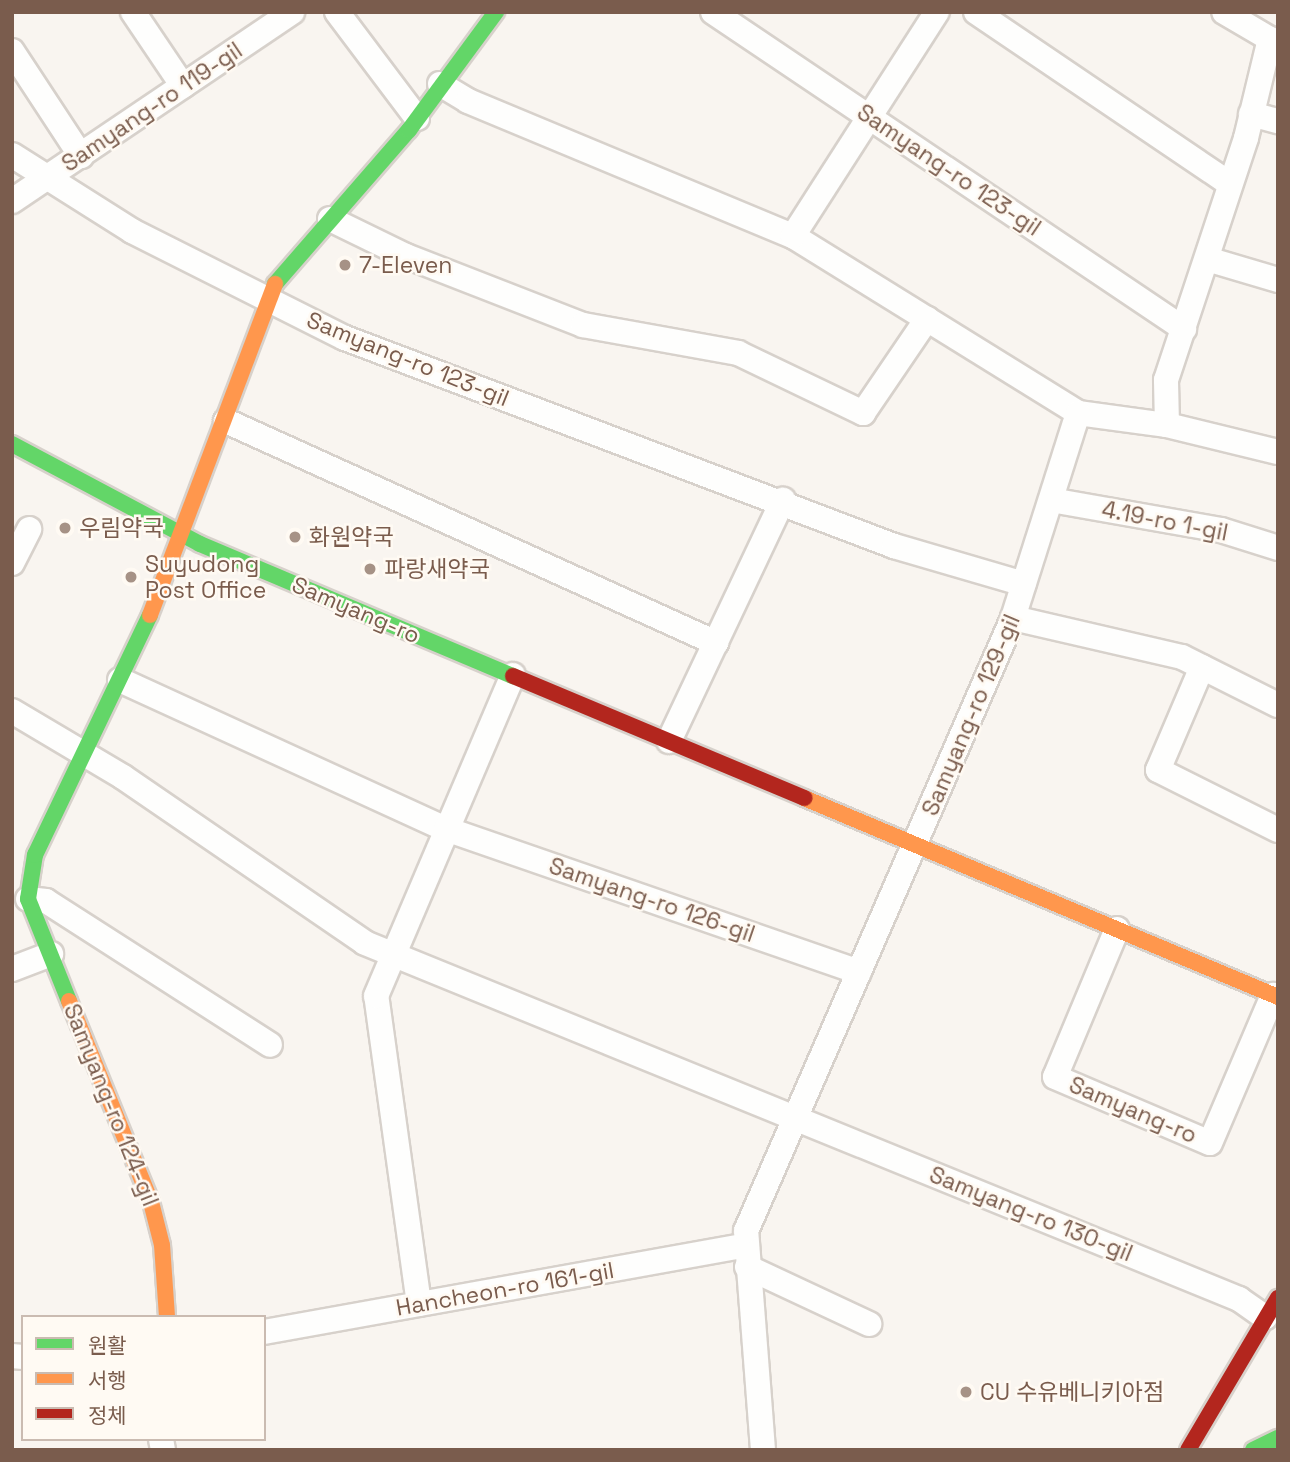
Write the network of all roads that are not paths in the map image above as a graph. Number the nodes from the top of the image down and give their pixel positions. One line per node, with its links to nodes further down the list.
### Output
1 (132, 12): 11 (street)
2 (292, 12): 11 (street, Samyang-ro 119-gil)
3 (337, 12): 13 (street)
4 (496, 12): 10 (street)
5 (713, 12): 14 (street, Samyang-ro 123-gil)
6 (937, 12): 14 (street)
7 (976, 12): 19 (street)
8 (1224, 12): 12 (street)
9 (12, 51): 17 (street)
10 (440, 84): 13 (street); 22 (street)
11 (183, 86): 17 (street, Samyang-ro 119-gil)
12 (1251, 114): 15 (street); 19 (street)
13 (417, 118): 21 (street)
14 (872, 118): 22 (street); 27 (street, Samyang-ro 123-gil)
15 (1278, 121)
16 (12, 155): 18 (street, Samyang-ro 123-gil)
17 (81, 156): 18 (street, Samyang-ro 119-gil)
18 (49, 178): 20 (street, Samyang-ro 119-gil); 25 (street, Samyang-ro 123-gil)
19 (1229, 183): 23 (street)
20 (12, 201)
21 (330, 219): 25 (street); 26 (street)
22 (793, 236): 26 (street)
23 (1207, 259): 24 (street); 27 (street)
24 (1278, 280)
25 (271, 302): 29 (street); 33 (street, Samyang-ro 123-gil)
26 (927, 319): 28 (street)
27 (1184, 329): 30 (street)
28 (1078, 413): 30 (street); 34 (street, Samyang-ro 129-gil)
29 (226, 421): 36 (street); 41 (street)
30 (1167, 425): 32 (street)
31 (12, 444): 36 (street, Samyang-ro)
32 (1278, 453)
33 (783, 500): 39 (street, Samyang-ro 129-gil); 41 (street)
34 (1051, 500): 37 (street, 4.19-ro 1-gil); 39 (street, Samyang-ro 129-gil)
35 (29, 529): 38 (street)
36 (183, 535): 43 (street, Samyang-ro); 44 (street)
37 (1278, 548)
38 (12, 563)
39 (1024, 584): 40 (street, Samyang-ro 129-gil)
40 (1013, 618): 42 (street); 51 (street, Samyang-ro 129-gil)
41 (716, 643): 47 (street)
42 (1202, 667): 45 (street); 50 (street)
43 (513, 676): 47 (street, Samyang-ro); 49 (street)
44 (120, 680): 48 (street); 49 (street)
45 (1278, 705)
46 (12, 711): 48 (street)
47 (669, 741): 51 (street, Samyang-ro)
48 (85, 755): 52 (street); 55 (street)
49 (446, 828): 55 (street); 58 (street, Samyang-ro 126-gil)
50 (1278, 830)
51 (915, 844): 54 (street, Samyang-ro); 58 (street)
52 (22, 866): 53 (street)
53 (28, 899): 56 (street, Samyang-ro 124-gil); 60 (street)
54 (1117, 929): 59 (street, Samyang-ro); 59 (street, Samyang-ro)
55 (391, 953): 61 (street); 63 (street)
56 (51, 954): 57 (street); 65 (street, Samyang-ro 124-gil)
57 (12, 969)
58 (859, 972): 61 (street)
59 (1276, 996)
60 (270, 1045)
61 (794, 1118): 62 (street); 64 (street, Samyang-ro 130-gil)
62 (747, 1256): 63 (street, Hancheon-ro 161-gil); 66 (street); 69 (street)
63 (419, 1304): 67 (street, Hancheon-ro 161-gil)
64 (1271, 1308): 70 (street)
65 (167, 1315)
66 (869, 1324)
67 (266, 1332)
68 (1278, 1438): 71 (street)
69 (763, 1450)
70 (1188, 1450)
71 (1253, 1450)

